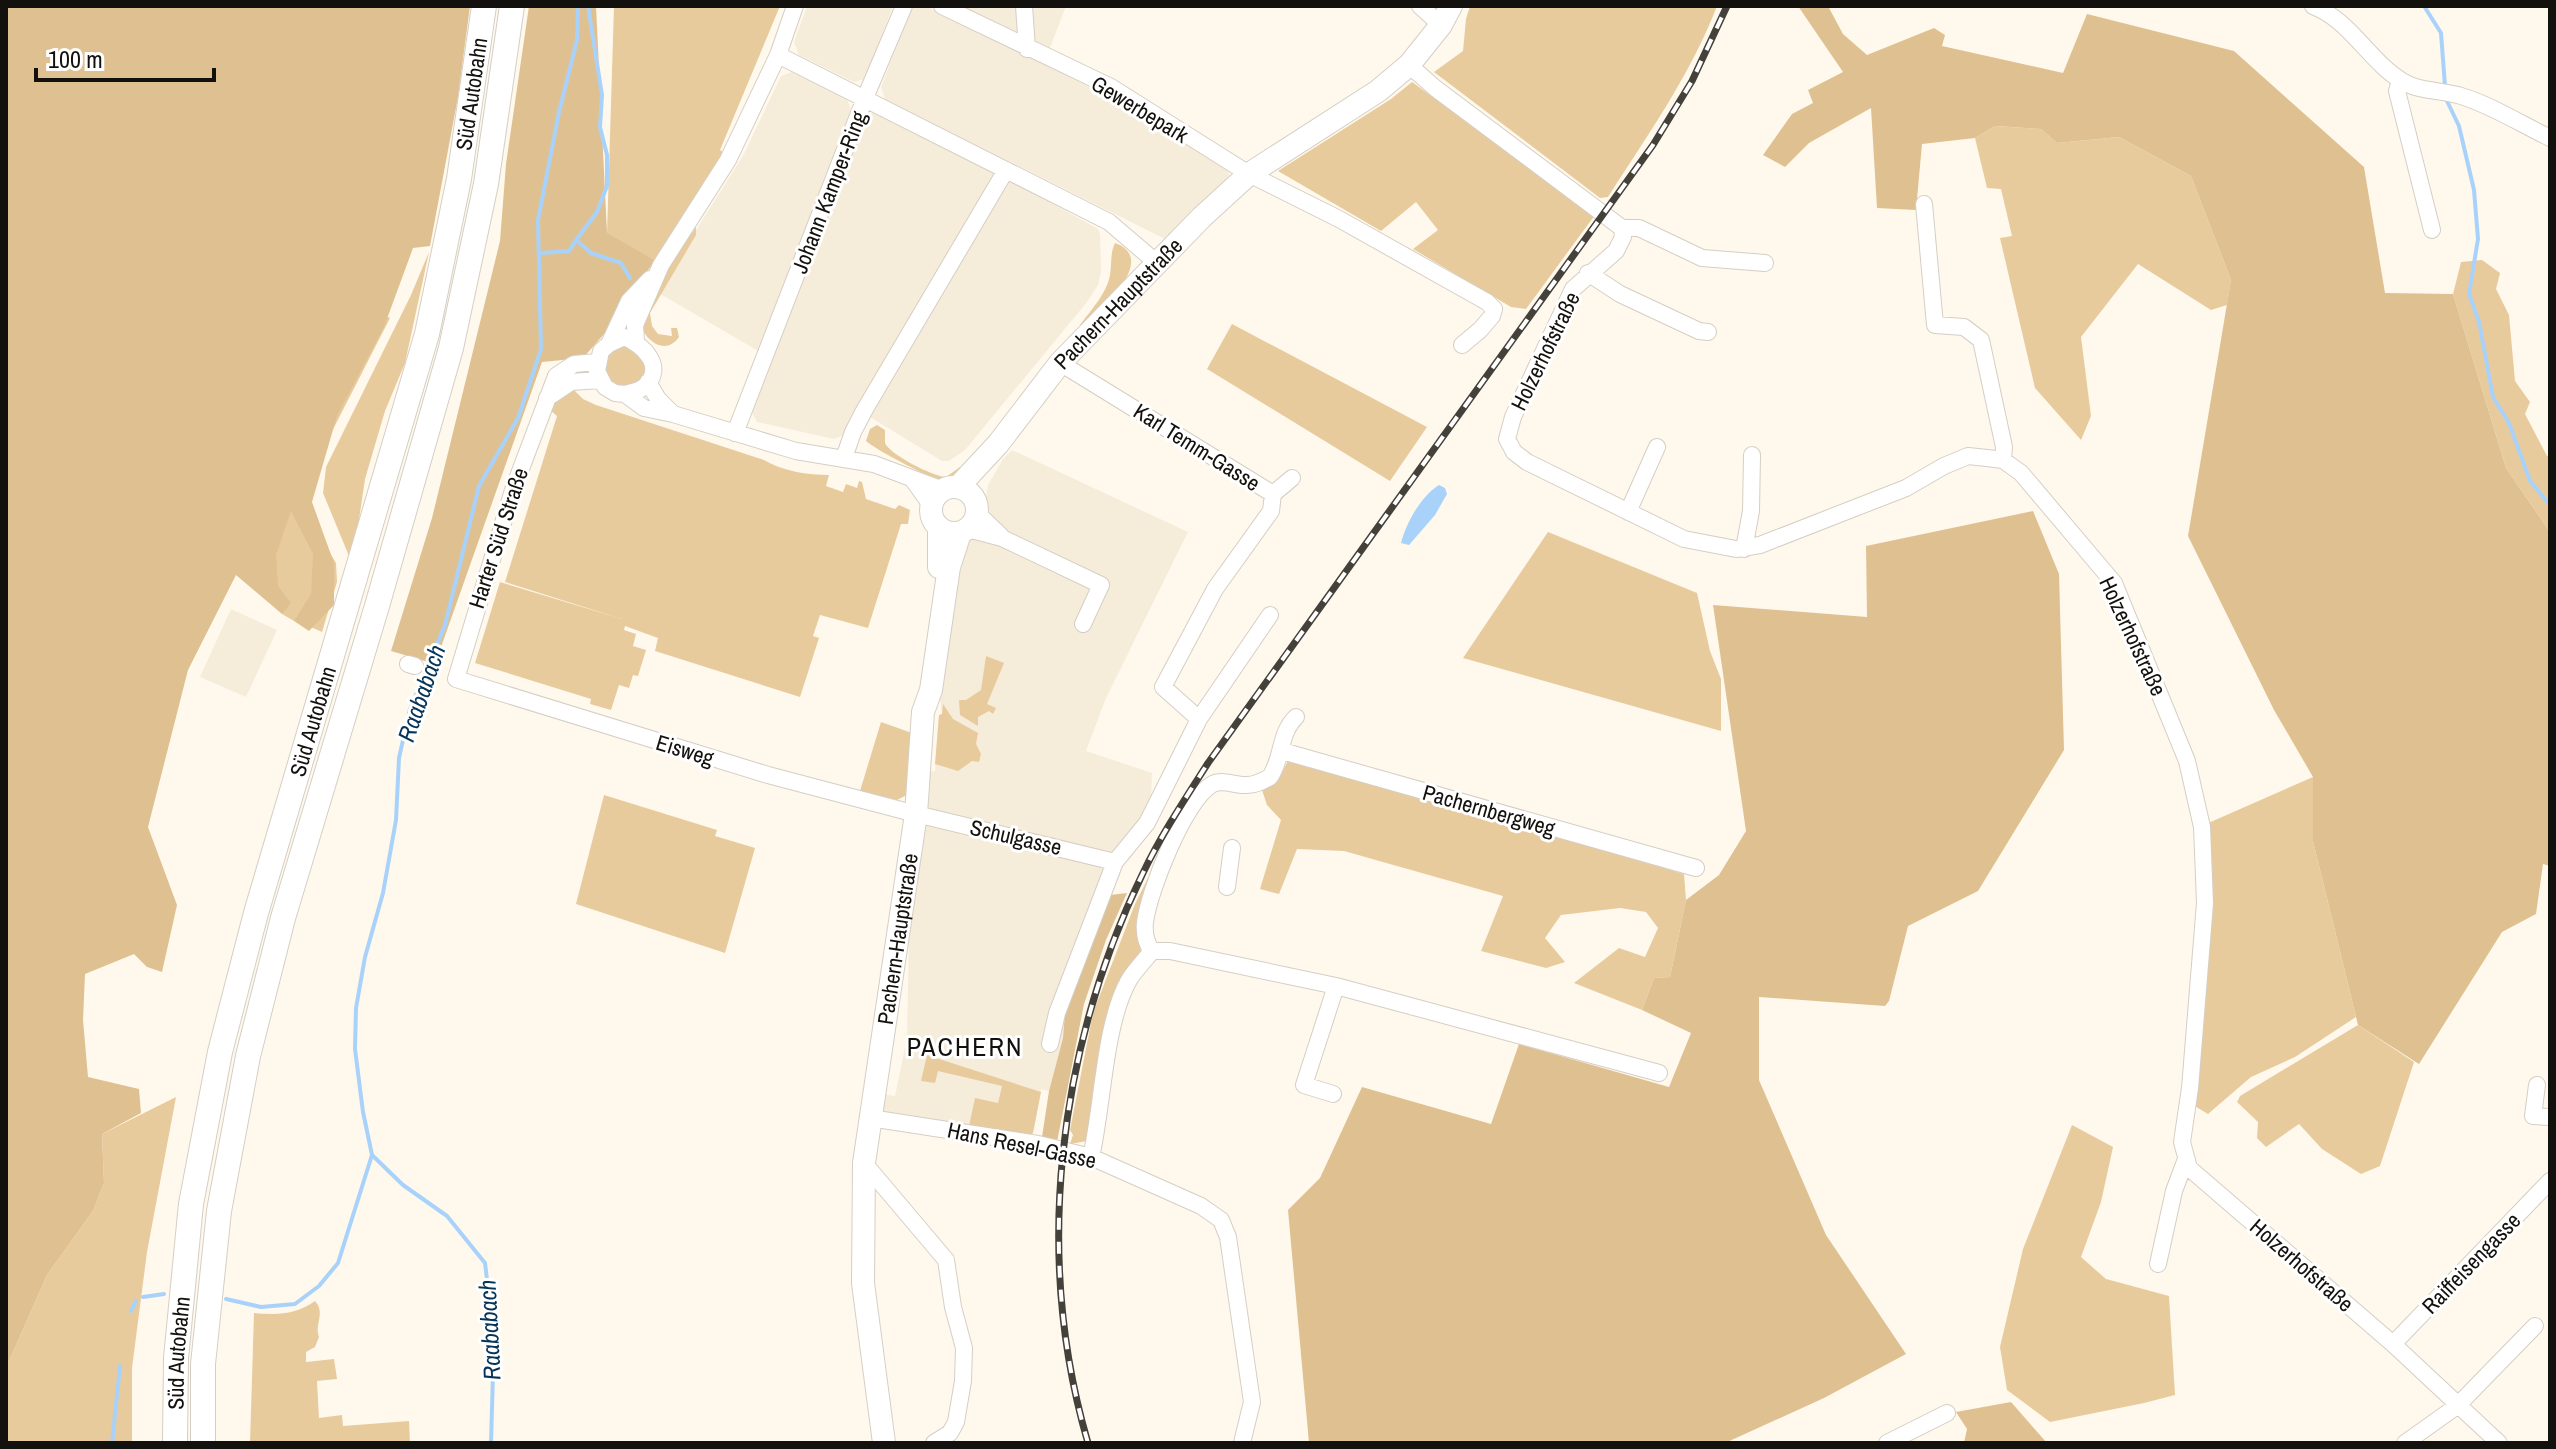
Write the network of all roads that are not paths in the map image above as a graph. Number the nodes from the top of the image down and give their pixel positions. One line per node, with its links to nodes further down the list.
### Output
1 (484, 6): 75 (highway, Süd Autobahn)
2 (512, 6): 76 (highway, Süd Autobahn)
3 (795, 6): 11 (street)
4 (904, 6): 14 (street)
5 (942, 6): 10 (street, Gewerbepark)
6 (1024, 6): 10 (street)
7 (1420, 6): 9 (street, Pachern-Hauptstraße)
8 (2313, 6): 13 (street)
9 (1446, 16): 12 (main road, Pachern-Hauptstraße)
10 (1027, 49): 17 (street, Gewerbepark)
11 (778, 55): 14 (street); 23 (street)
12 (1409, 65): 17 (main road, Pachern-Hauptstraße); 19 (street)
13 (2400, 80): 15 (street); 20 (street)
14 (865, 98): 16 (street, Johann Kamper-Ring); 36 (street, Johann Kamper-Ring)
15 (2550, 138)
16 (1006, 170): 21 (street, Johann Kamper-Ring); 39 (street)
17 (1249, 174): 21 (main road, Pachern-Hauptstraße); 28 (street)
18 (1924, 204): 40 (street)
19 (1622, 228): 22 (street); 24 (street, Holzerhofstraße)
20 (2432, 230)
21 (1157, 263): 30 (main road, Pachern-Hauptstraße)
22 (1765, 263)
23 (661, 265): 26 (street); 27 (street)
24 (1588, 273): 25 (street, Holzerhofstraße); 44 (street, Holzerhofstraße)
25 (1708, 332)
26 (636, 342): 27 (street); 32 (street)
27 (609, 344): 29 (street)
28 (1462, 345)
29 (597, 362): 31 (street); 34 (street, Harter Süd Straße)
30 (1060, 363): 42 (street, Karl Temm-Gasse); 43 (main road, Pachern-Hauptstraße)
31 (600, 380): 33 (street); 34 (street)
32 (648, 382): 33 (street); 35 (street)
33 (625, 394): 35 (street)
34 (546, 399): 48 (street, Harter Süd Straße)
35 (673, 414): 36 (street)
36 (735, 433): 39 (street)
37 (1657, 447): 44 (street)
38 (1752, 455): 45 (street)
39 (844, 458): 43 (street)
40 (2003, 460): 45 (street, Holzerhofstraße); 66 (street, Holzerhofstraße)
41 (1292, 478): 42 (street)
42 (1273, 494): 50 (street, Karl Temm-Gasse)
43 (956, 510): 47 (street); 52 (main road, Pachern-Hauptstraße)
44 (1628, 512): 45 (street, Holzerhofstraße)
45 (1744, 549)
46 (1270, 615): 50 (street)
47 (1083, 624)
48 (456, 679): 52 (street, Eisweg)
49 (1296, 717): 51 (street)
50 (1199, 719): 54 (street)
51 (1282, 751): 55 (street, Pachernbergweg); 57 (street)
52 (916, 814): 54 (street, Schulgasse); 64 (main road, Pachern-Hauptstraße)
53 (1232, 848): 56 (street)
54 (1115, 862): 59 (street)
55 (1696, 868)
56 (1227, 887)
57 (1152, 951): 58 (street); 65 (street)
58 (1336, 986): 60 (street); 62 (street)
59 (1050, 1044)
60 (1659, 1073)
61 (2537, 1085): 63 (street)
62 (1333, 1094)
63 (2550, 1117)
64 (870, 1118): 65 (street, Hans Resel-Gasse); 67 (main road, Pachern-Hauptstraße)
65 (1091, 1157): 79 (street, Hans Resel-Gasse)
66 (2186, 1159): 69 (street); 71 (street, Holzerhofstraße)
67 (864, 1163): 77 (main road, Pachern-Hauptstraße); 78 (street)
68 (2550, 1181): 71 (street, Raiffeisengasse)
69 (2158, 1264)
70 (2535, 1326): 72 (street)
71 (2393, 1344): 72 (street, Holzerhofstraße)
72 (2457, 1406): 80 (street); 81 (street, Holzerhofstraße)
73 (1947, 1413): 74 (street)
74 (1892, 1442)
75 (175, 1443)
76 (203, 1443)
77 (884, 1443)
78 (934, 1443)
79 (1242, 1443)
80 (2405, 1443)
81 (2499, 1443)

